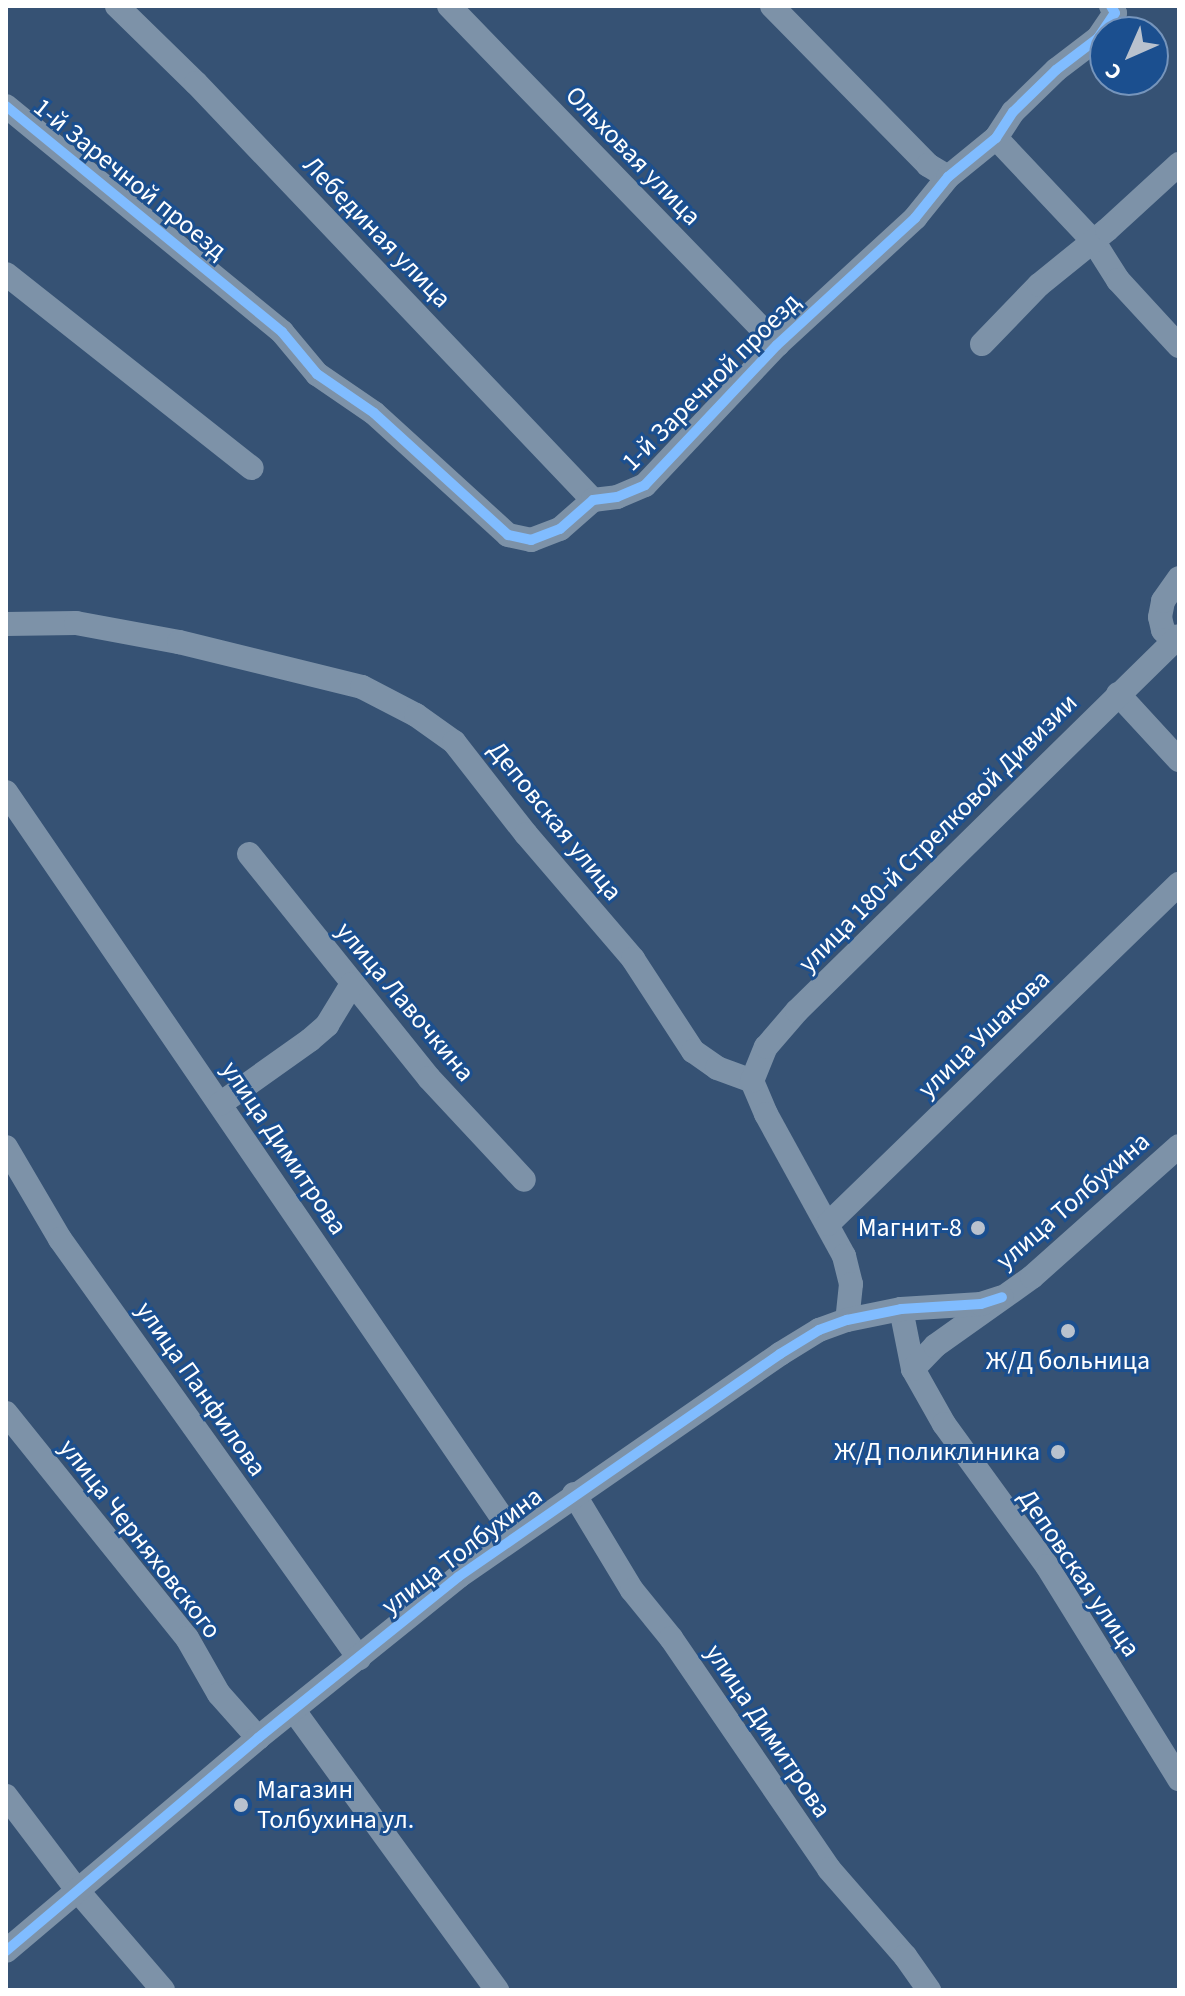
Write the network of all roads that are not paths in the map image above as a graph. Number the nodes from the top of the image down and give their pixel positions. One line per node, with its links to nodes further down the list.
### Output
1 (117, 6): 15 (street, Лебединая улица)
2 (449, 6): 12 (street, Ольховая улица)
3 (772, 6): 8 (street)
4 (1113, 10): 6 (street, 1-й Заречной проезд)
5 (6, 106): 15 (street, 1-й Заречной проезд)
6 (996, 138): 8 (street, 1-й Заречной проезд); 9 (street)
7 (1179, 164): 9 (street)
8 (948, 177): 12 (street, 1-й Заречной проезд)
9 (1094, 242): 11 (street); 13 (street)
10 (6, 274): 14 (street)
11 (982, 344)
12 (777, 345): 15 (street, 1-й Заречной проезд)
13 (1179, 346)
14 (252, 468)
15 (593, 500)
16 (1179, 578): 18 (street)
17 (6, 624): 25 (street, Деповская улица)
18 (1176, 638): 19 (street, улица 180-й Стрелковой Дивизии)
19 (1118, 694): 20 (street); 25 (street, улица 180-й Стрелковой Дивизии)
20 (1179, 760)
21 (6, 792): 26 (street, улица Димитрова)
22 (249, 854): 24 (street, улица Лавочкина)
23 (1179, 884): 30 (street, улица Ушакова)
24 (352, 984): 26 (street); 29 (street, улица Лавочкина)
25 (752, 1081): 30 (street)
26 (220, 1104): 37 (street, улица Димитрова)
27 (1179, 1146): 31 (street, улица Толбухина)
28 (6, 1147): 38 (street, улица Панфилова)
29 (524, 1180)
30 (828, 1224): 33 (street)
31 (1002, 1297): 32 (street, улица Толбухина); 34 (street, улица Толбухина)
32 (901, 1309): 33 (street, улица Толбухина); 34 (street, Деповская улица)
33 (847, 1320): 36 (street, улица Толбухина)
34 (913, 1369): 41 (street, Деповская улица)
35 (6, 1413): 40 (street, улица Черняховского)
36 (574, 1494): 37 (street, улица Толбухина); 47 (street, улица Димитрова)
37 (514, 1535): 38 (street, улица Толбухина)
38 (359, 1658): 39 (street, улица Толбухина)
39 (295, 1712): 40 (street, улица Толбухина); 46 (street)
40 (258, 1738): 43 (street, улица Толбухина)
41 (1179, 1779)
42 (6, 1796): 43 (street)
43 (77, 1890): 44 (street, улица Толбухина); 45 (street)
44 (6, 1951)
45 (163, 1990)
46 (497, 1990)
47 (929, 1990)

